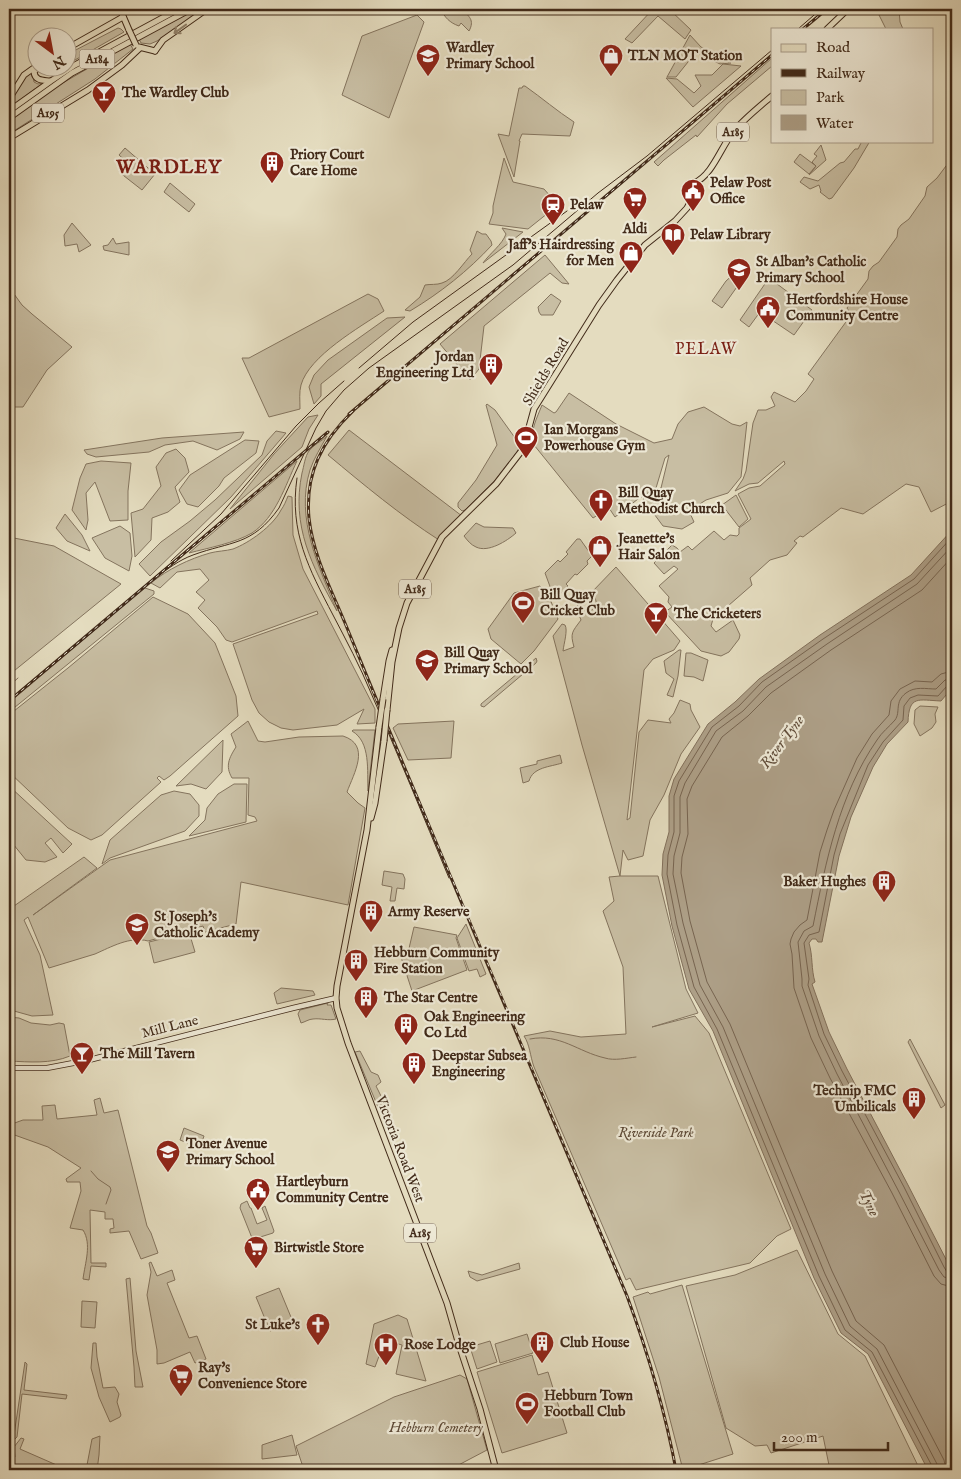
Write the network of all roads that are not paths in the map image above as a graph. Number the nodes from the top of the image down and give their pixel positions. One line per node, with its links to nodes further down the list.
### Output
1 (120, 9): 6 (main road)
2 (179, 9): 12 (main road, A184)
3 (191, 9): 16 (main road, A184)
4 (207, 9): 9 (main road, one-way to 9)
5 (848, 9): 7 (main road)
6 (122, 18): 8 (main road); 9 (main road, bridge)
7 (828, 28)
8 (78, 42)
9 (138, 46): 17 (main road, A195)
10 (28, 72): 14 (main road)
11 (36, 78): 12 (main road)
12 (50, 80): 15 (main road, A184)
13 (771, 97): 18 (main road, Shields Road / A185)
14 (9, 99)
15 (9, 111)
16 (9, 118)
17 (9, 138)
18 (391, 662): 19 (main road, A185, bridge); 19 (main road, A185, bridge)
19 (367, 830): 20 (main road, Victoria Road West / A185)
20 (336, 998): 21 (main road, Mill Lane); 22 (main road, Victoria Road West / A185)
21 (9, 1068)
22 (496, 1470)

